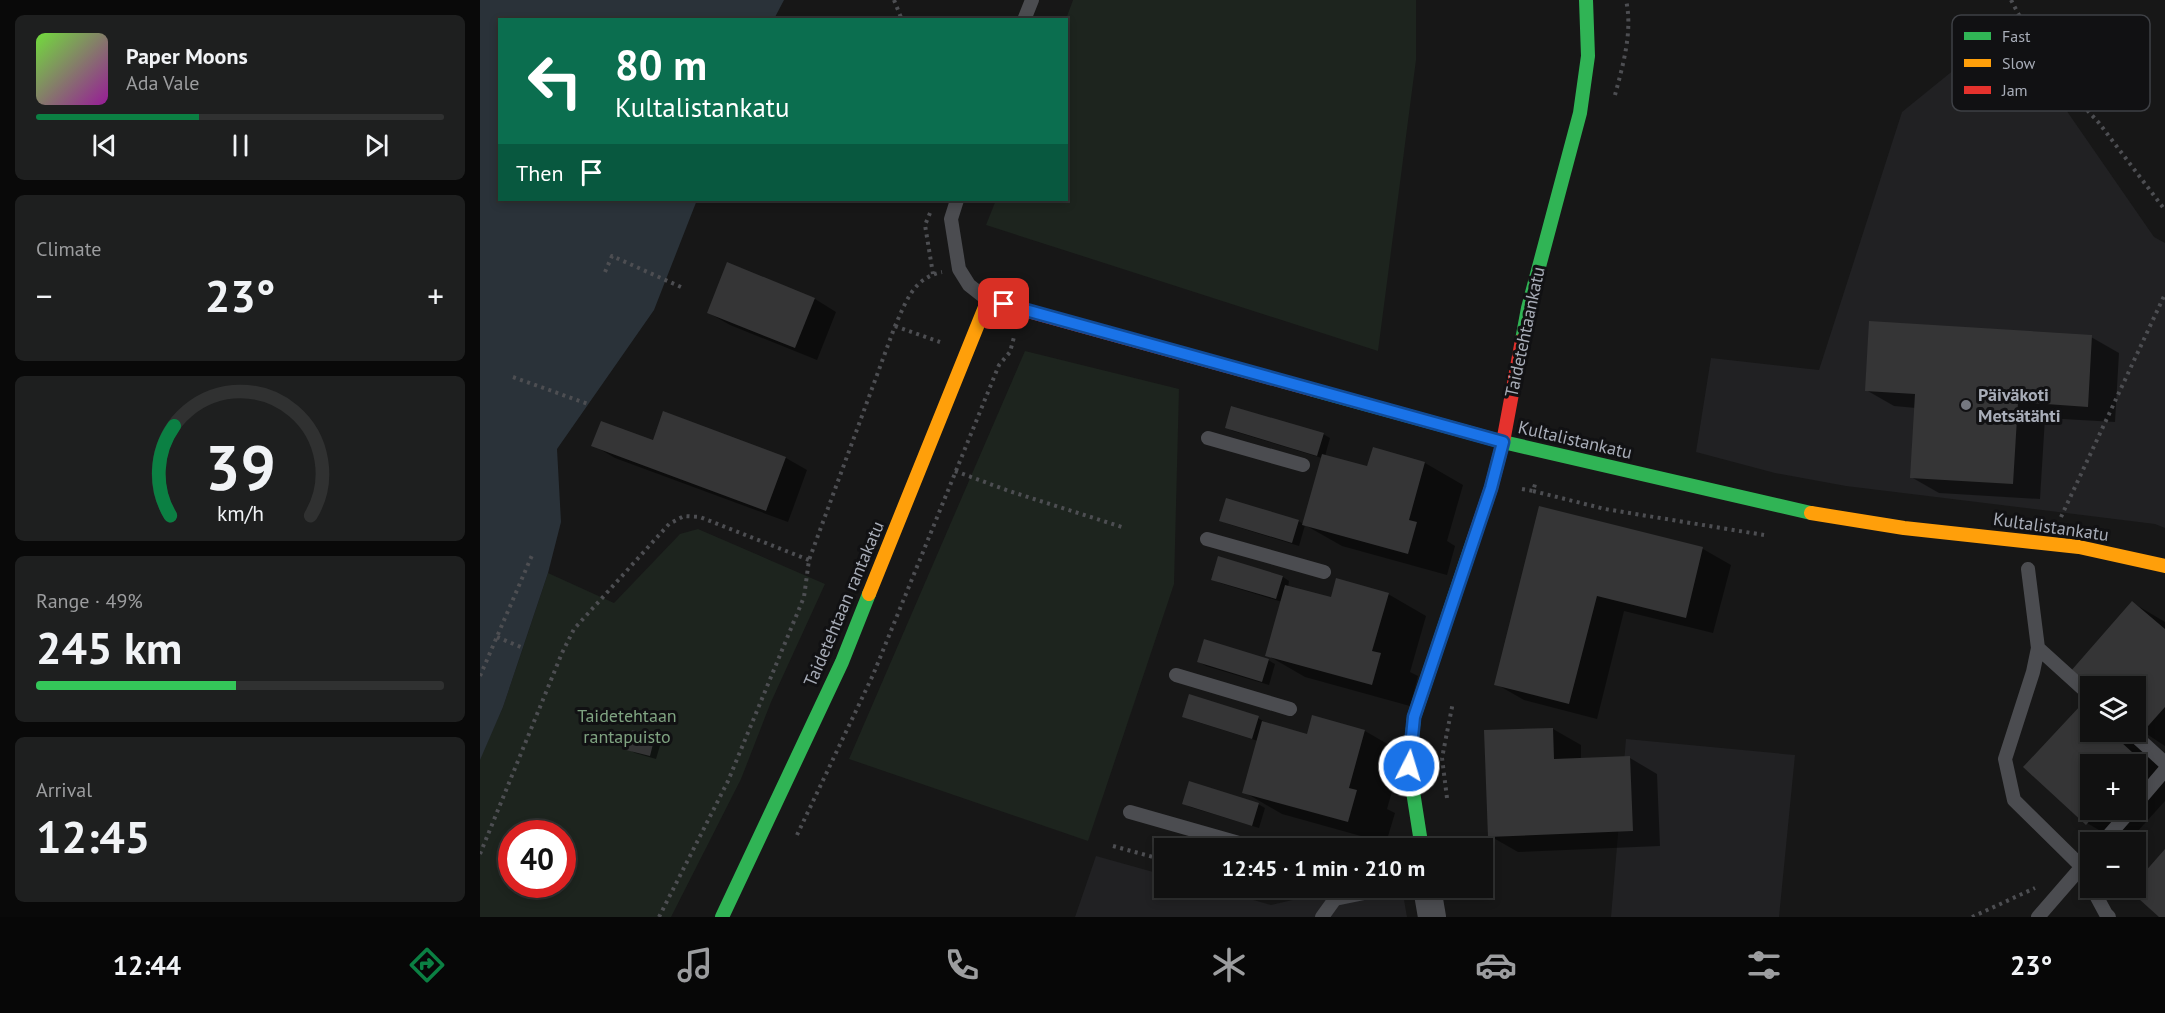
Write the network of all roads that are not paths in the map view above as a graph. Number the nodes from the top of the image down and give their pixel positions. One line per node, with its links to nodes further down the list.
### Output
1 (1032, 0): 3 (lane)
2 (1586, 0): 7 (street, Taidetehtaankatu)
3 (1025, 18)
4 (957, 201): 5 (lane)
5 (988, 300): 7 (street, Kultalistankatu); 31 (street, Taidetehtaan rantakatu)
6 (1208, 438): 8 (lane)
7 (1503, 442): 10 (street, Kultalistankatu); 25 (street, Taidetehtaankatu)
8 (1303, 465)
9 (1207, 539): 12 (lane)
10 (2165, 566)
11 (2028, 569): 13 (lane)
12 (1324, 572)
13 (2038, 648): 15 (lane); 26 (lane)
14 (1176, 675): 16 (lane)
15 (2080, 686)
16 (1290, 709)
17 (2142, 742): 18 (lane)
18 (2165, 763)
19 (2165, 770): 20 (lane)
20 (2146, 792)
21 (1130, 812): 24 (lane)
22 (2122, 820): 23 (lane)
23 (2112, 832)
24 (1221, 838)
25 (1420, 838)
26 (2080, 857)
27 (2080, 869): 34 (lane)
28 (1340, 898): 32 (lane)
29 (1429, 898): 33 (street)
30 (2098, 898): 35 (lane)
31 (722, 917)
32 (1322, 917)
33 (1432, 917)
34 (2038, 917)
35 (2109, 917)

